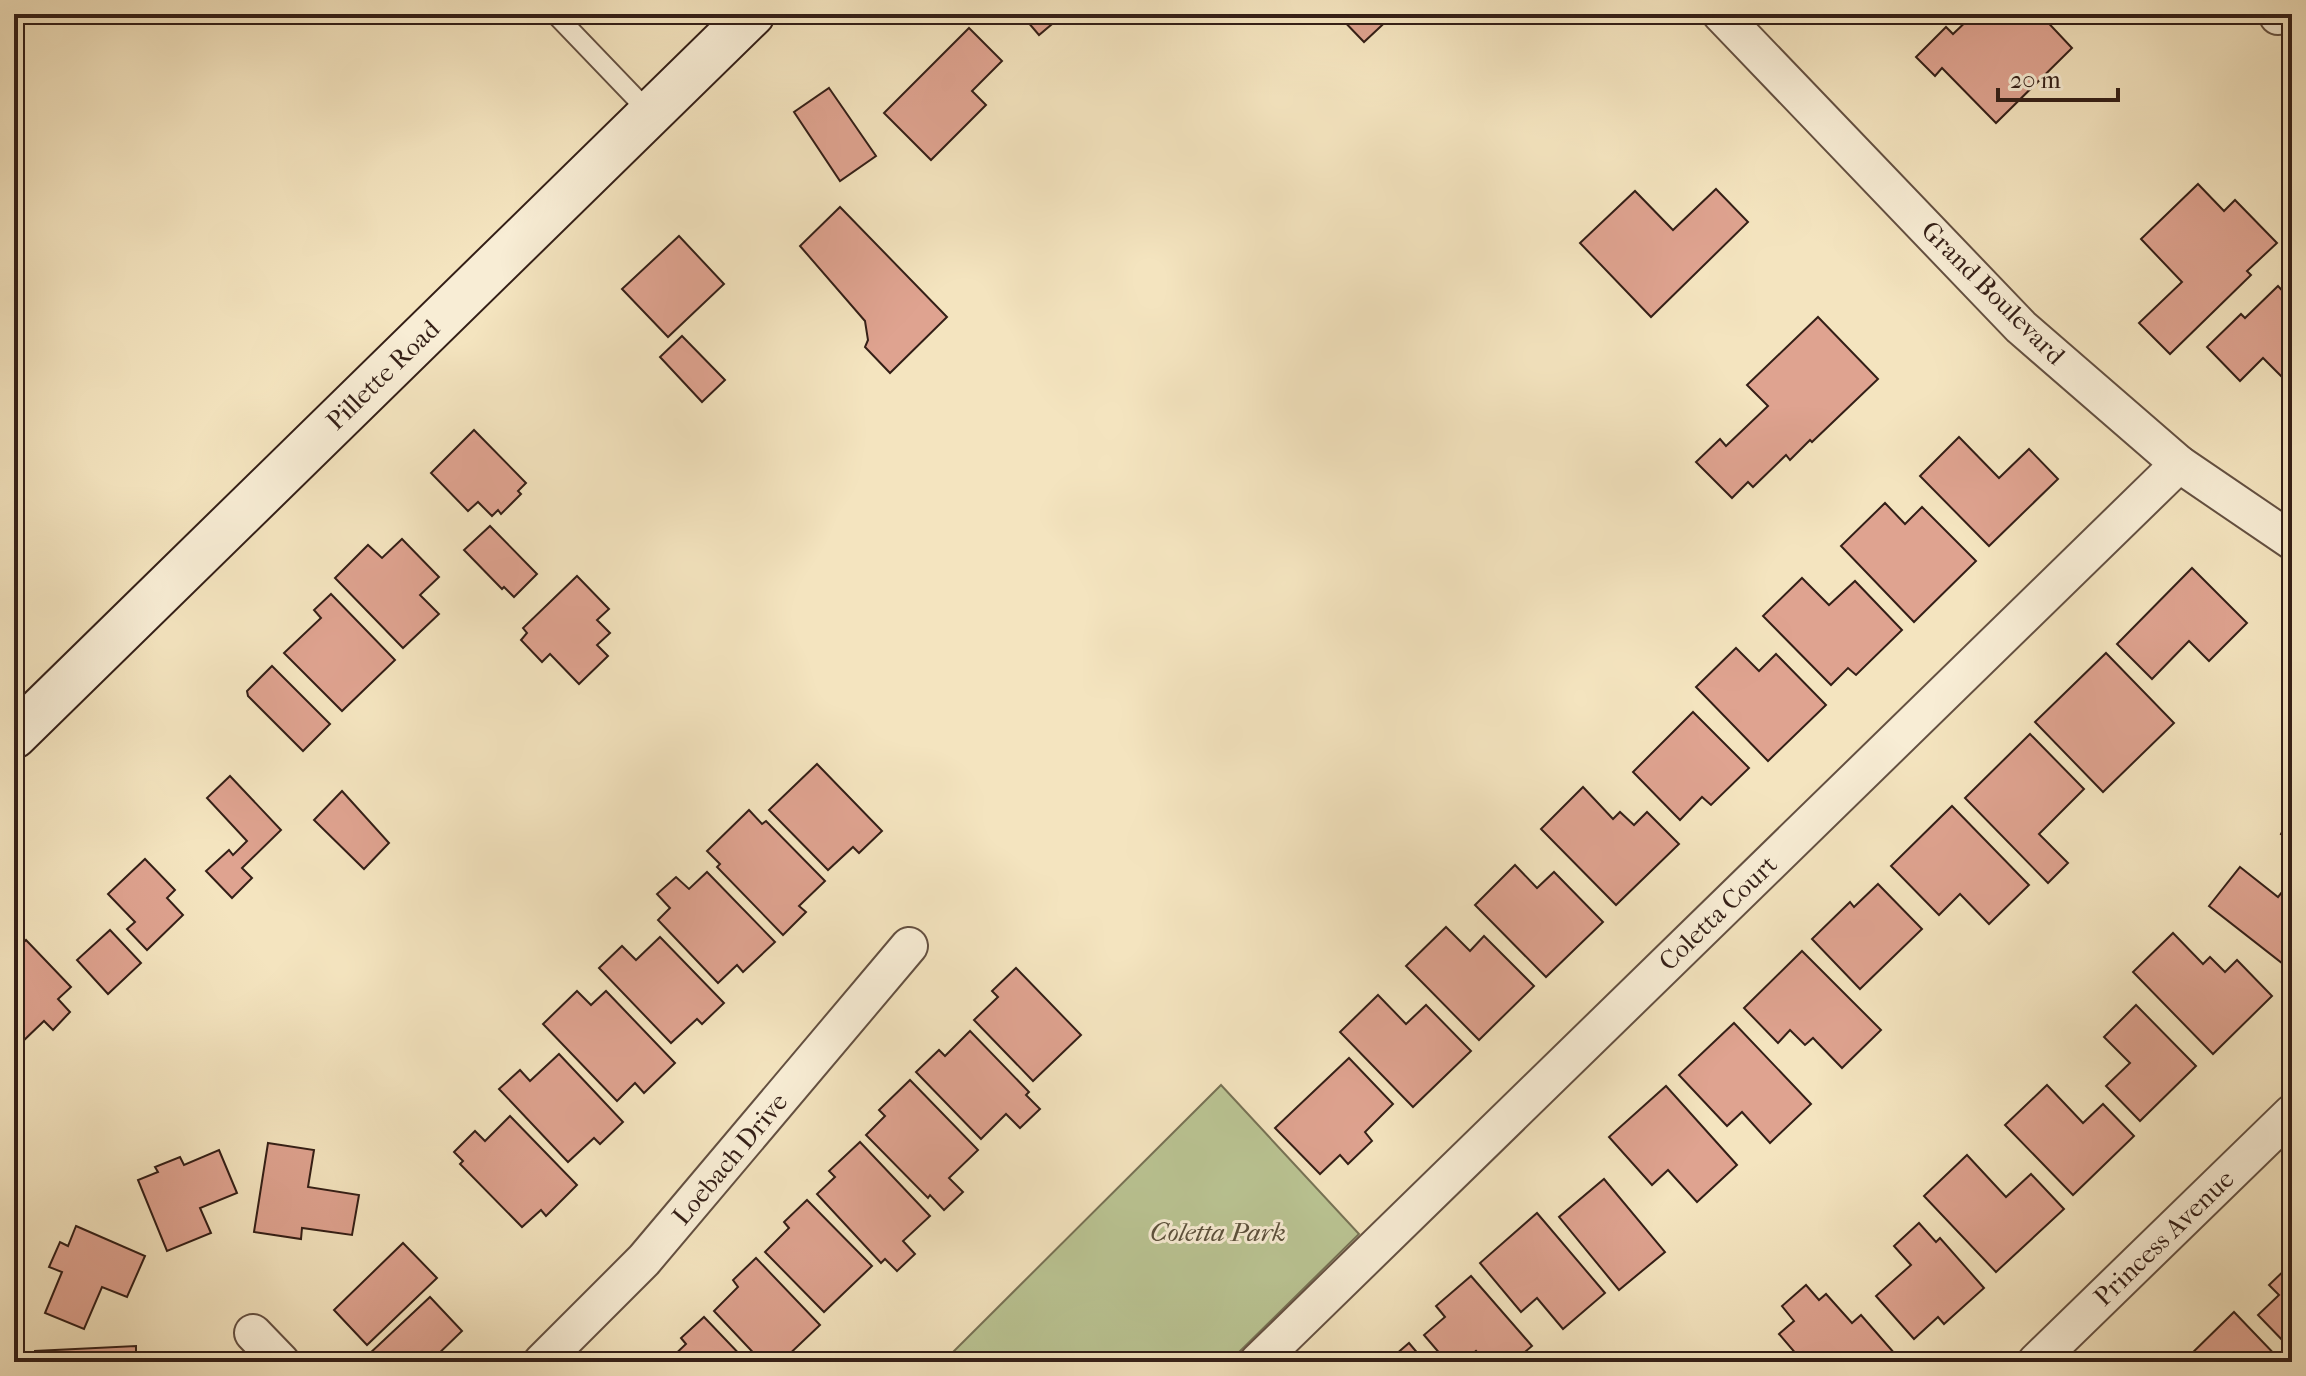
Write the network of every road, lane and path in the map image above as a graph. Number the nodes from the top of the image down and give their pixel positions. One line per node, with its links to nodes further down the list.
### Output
1 (555, 14): 4 (lane)
2 (752, 14): 4 (street, Pillette Road)
3 (1721, 14): 5 (street, Grand Boulevard)
4 (650, 114): 7 (street, Pillette Road)
5 (2179, 464): 6 (street, Grand Boulevard); 13 (street, Coletta Court)
6 (2292, 541)
7 (14, 736)
8 (909, 946): 12 (street, Loebach Drive)
9 (2292, 1113): 14 (street, Princess Avenue)
10 (253, 1333): 11 (street)
11 (281, 1362)
12 (542, 1362)
13 (1258, 1362)
14 (2036, 1362)

